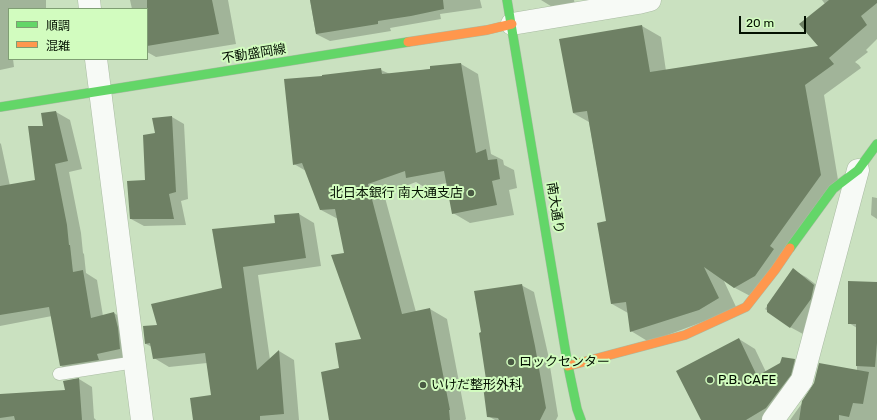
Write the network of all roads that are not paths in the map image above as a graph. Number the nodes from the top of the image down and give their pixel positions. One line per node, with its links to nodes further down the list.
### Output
1 (507, 0): 3 (main road, 南大通り)
2 (642, 1): 3 (street)
3 (512, 24): 5 (main road, 不動盛岡線); 10 (main road, 南大通り)
4 (96, 60): 5 (street)
5 (100, 91): 6 (main road, 不動盛岡線); 9 (street)
6 (0, 107)
7 (877, 144): 8 (main road)
8 (858, 170): 10 (main road); 14 (street)
9 (135, 362): 11 (lane); 12 (street)
10 (568, 366): 13 (main road, 南大通り)
11 (59, 374)
12 (142, 420)
13 (581, 420)
14 (773, 420)

